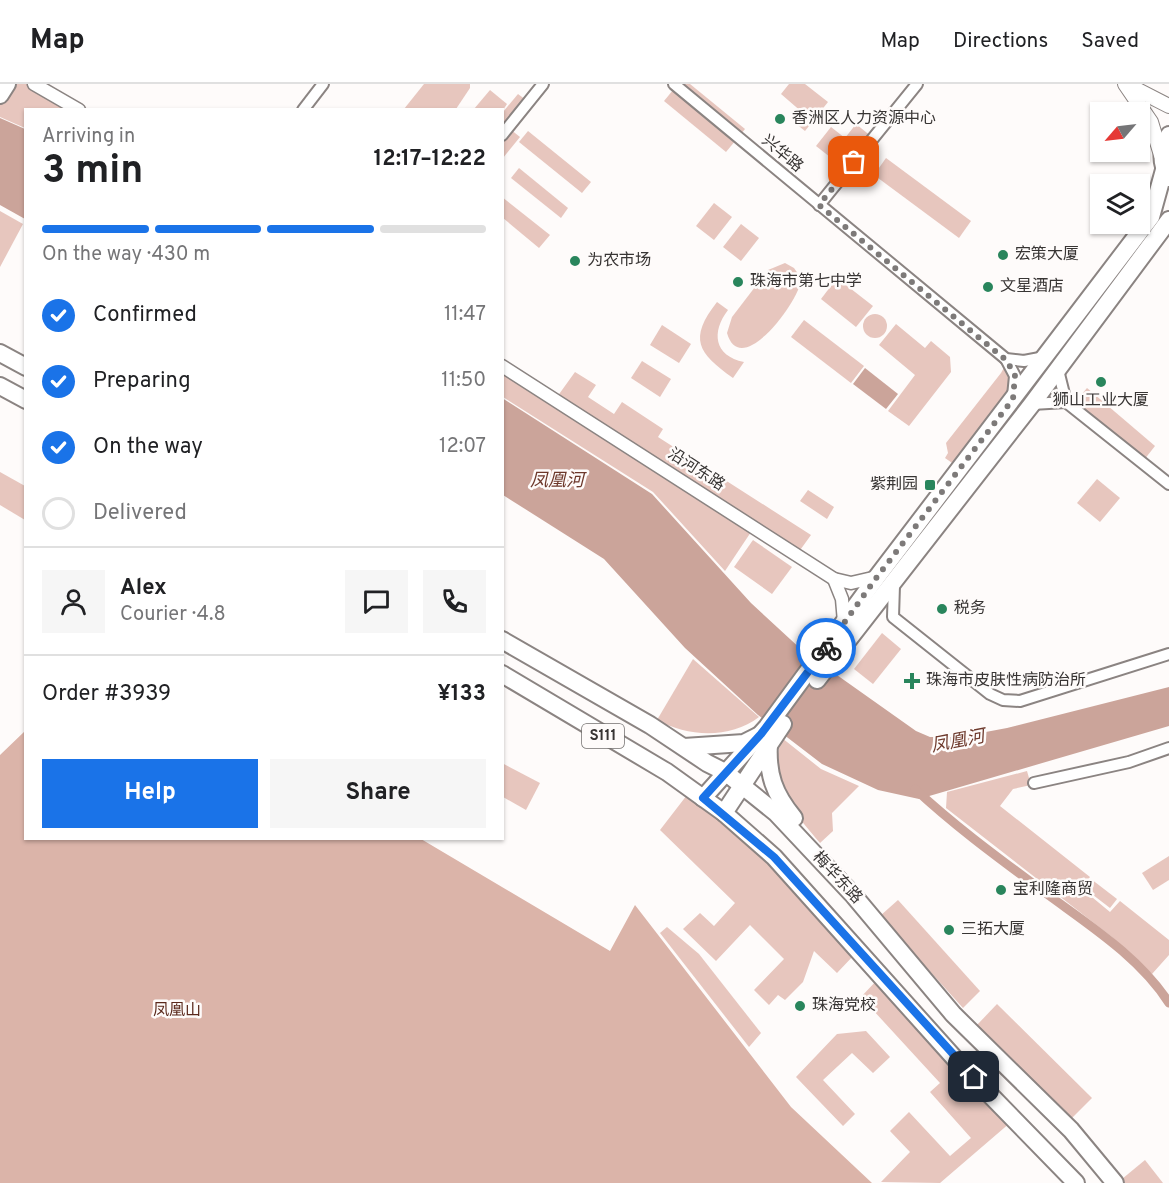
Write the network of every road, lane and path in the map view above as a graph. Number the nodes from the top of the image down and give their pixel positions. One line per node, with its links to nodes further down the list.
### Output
1 (6, 84): 8 (main road)
2 (34, 84): 10 (street)
3 (323, 84): 11 (street)
4 (543, 84): 12 (street)
5 (674, 84): 15 (street, 兴华路)
6 (917, 84): 15 (street)
7 (1126, 84): 9 (main road); 14 (main road)
8 (0, 94)
9 (1169, 106)
10 (76, 108)
11 (305, 108)
12 (504, 133)
13 (1169, 135): 14 (main road)
14 (1165, 168): 18 (main road)
15 (819, 205): 19 (street, 兴华路)
16 (1169, 220): 22 (main road)
17 (0, 353): 20 (main road)
18 (1045, 357): 19 (street); 25 (main road)
19 (1006, 360): 25 (street)
20 (24, 367)
21 (504, 367): 30 (street, 沿河东路)
22 (1058, 370): 26 (street); 27 (main road)
23 (0, 386): 24 (main road)
24 (24, 399)
25 (1013, 399): 29 (main road)
26 (1066, 402): 27 (street); 28 (street)
27 (1032, 404): 31 (main road)
28 (1169, 484)
29 (877, 577): 30 (street); 32 (main road)
30 (834, 579): 32 (street, 沿河东路); 35 (street)
31 (894, 585): 33 (main road); 34 (street)
32 (861, 598): 33 (street, 沿河东路); 35 (main road)
33 (875, 608): 34 (street); 38 (main road)
34 (893, 617): 37 (street)
35 (844, 622): 38 (main road)
36 (504, 641): 41 (main road, 梅华东路 / S111)
37 (1169, 654)
38 (825, 661): 40 (main road)
39 (504, 675): 46 (main road, 梅华东路 / S111)
40 (768, 735): 41 (main road); 43 (main road); 45 (main road); 48 (main road)
41 (684, 747): 43 (main road, 梅华东路 / S111)
42 (1169, 748): 44 (street)
43 (725, 772): 45 (main road, 梅华东路 / S111); 46 (main road)
44 (1034, 783)
45 (744, 785): 47 (main road); 48 (main road, 梅华东路 / S111)
46 (703, 798): 47 (main road, 梅华东路 / S111)
47 (724, 813): 49 (main road, 梅华东路 / S111)
48 (836, 877): 50 (main road, 梅华东路 / S111)
49 (1076, 1183)
50 (1115, 1183)

